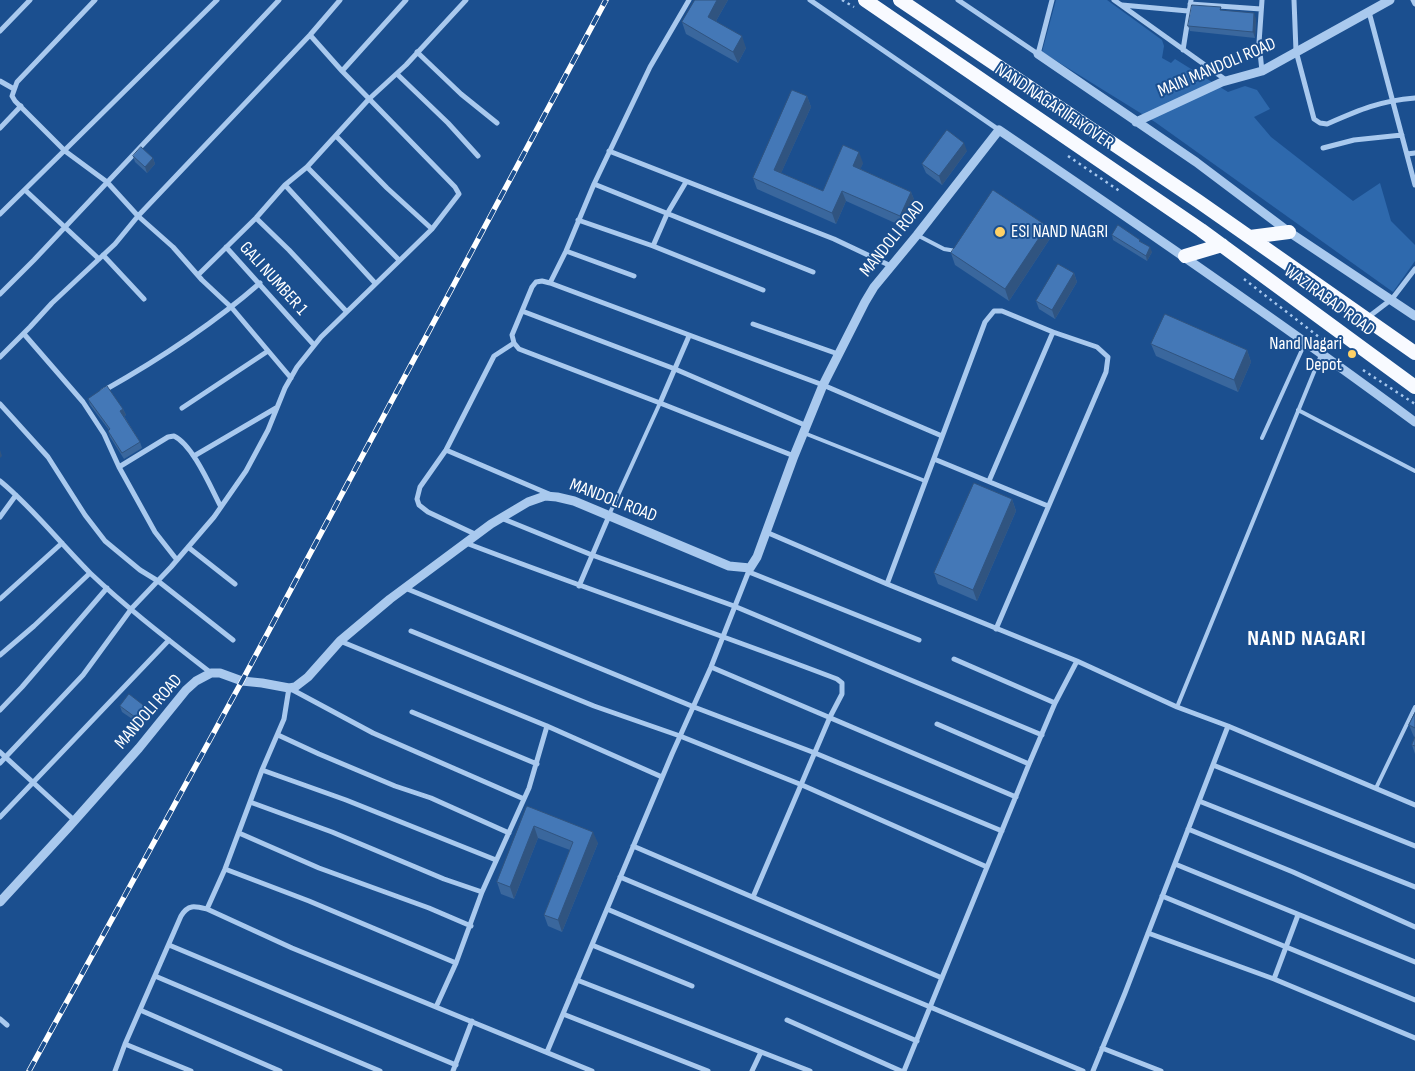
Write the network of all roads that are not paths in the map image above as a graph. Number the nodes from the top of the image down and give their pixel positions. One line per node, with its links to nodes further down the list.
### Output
1 (30, 0): 25 (street)
2 (96, 0): 36 (street)
3 (217, 0): 48 (street)
4 (279, 0): 54 (street)
5 (340, 0): 26 (street)
6 (406, 0): 31 (street)
7 (466, 0): 29 (street, GALI NUMBER 1)
8 (689, 0): 49 (street)
9 (810, 0): 44 (street)
10 (865, 0): 70 (highway, NAND NAGARI FLYOVER)
11 (900, 0): 69 (highway, NAND NAGARI FLYOVER)
12 (958, 0): 30 (street)
13 (1052, 0): 30 (street)
14 (1114, 0): 21 (street)
15 (1262, 0): 22 (street)
16 (1294, 0): 28 (street)
17 (1390, 0): 24 (street, MAIN MANDOLI ROAD)
18 (1413, 0): 20 (street)
19 (1190, 2): 22 (street); 23 (street)
20 (1415, 4)
21 (1121, 5): 23 (street); 27 (street)
22 (1261, 8): 32 (street)
23 (1188, 11): 27 (street)
24 (1369, 12): 28 (street, MAIN MANDOLI ROAD); 39 (street)
25 (0, 31)
26 (310, 35): 31 (street); 62 (street)
27 (1183, 50): 34 (street)
28 (1296, 51): 32 (street, MAIN MANDOLI ROAD); 39 (street)
29 (417, 52): 33 (street, GALI NUMBER 1); 42 (street)
30 (1038, 54): 41 (street)
31 (342, 71): 38 (street)
32 (1262, 71): 34 (street, MAIN MANDOLI ROAD)
33 (396, 74): 38 (street, GALI NUMBER 1); 52 (street)
34 (1226, 80): 41 (street, MAIN MANDOLI ROAD)
35 (0, 81): 36 (street)
36 (14, 89): 40 (street)
37 (1415, 98): 39 (street)
38 (369, 99): 46 (street, GALI NUMBER 1); 66 (street)
39 (1393, 100): 45 (street)
40 (21, 106): 43 (street); 48 (street)
41 (1136, 122): 67 (street)
42 (497, 123)
43 (0, 128)
44 (999, 130): 68 (street, MANDOLI ROAD); 75 (street)
45 (1402, 135): 47 (street); 51 (street)
46 (336, 136): 53 (street, GALI NUMBER 1); 66 (street)
47 (1323, 148)
48 (65, 151): 54 (street); 59 (street)
49 (609, 151): 55 (street); 56 (street)
50 (1415, 153): 51 (street)
51 (1407, 154): 58 (street)
52 (478, 156)
53 (307, 167): 57 (street, GALI NUMBER 1); 77 (street)
54 (107, 182): 62 (street); 65 (street)
55 (686, 182): 61 (street); 78 (street)
56 (594, 184): 61 (street); 64 (street)
57 (285, 185): 63 (street, GALI NUMBER 1); 84 (street)
58 (1415, 185)
59 (25, 190): 60 (street); 65 (street)
60 (0, 214)
61 (667, 214): 71 (street); 80 (street)
62 (138, 216): 76 (street); 81 (street)
63 (256, 218): 72 (street, GALI NUMBER 1); 91 (street)
64 (578, 220): 71 (street); 74 (street)
65 (65, 226): 76 (street); 87 (street)
66 (432, 229): 77 (street)
67 (1289, 232): 69 (highway); 89 (street)
68 (918, 235): 73 (lane); 78 (street, MANDOLI ROAD)
69 (1250, 237): 94 (highway, WAZIRABAD ROAD)
70 (1222, 245): 75 (highway); 110 (highway, WAZIRABAD ROAD)
71 (653, 246): 86 (street)
72 (226, 247): 81 (street); 83 (street, GALI NUMBER 1)
73 (961, 248)
74 (566, 250): 82 (street); 85 (street)
75 (1185, 256): 99 (street)
76 (101, 257): 88 (street); 97 (street)
77 (399, 260): 84 (street)
78 (891, 266): 105 (street, MANDOLI ROAD)
79 (1415, 269): 89 (street)
80 (813, 272)
81 (198, 275): 90 (street)
82 (634, 276)
83 (260, 283): 90 (street); 101 (street, GALI NUMBER 1)
84 (375, 283): 91 (street)
85 (550, 283): 92 (street); 98 (street)
86 (763, 290)
87 (0, 294)
88 (144, 299)
89 (1392, 300): 93 (street); 94 (street)
90 (232, 308): 102 (street); 111 (street)
91 (346, 311): 101 (street)
92 (522, 311): 100 (street); 107 (street)
93 (1415, 316)
94 (1366, 319): 104 (highway, WAZIRABAD ROAD)
95 (753, 324): 105 (street)
96 (1053, 332): 121 (street); 129 (street); 134 (street)
97 (24, 334): 106 (street); 113 (street)
98 (689, 336): 107 (street); 109 (street)
99 (1305, 341): 103 (street); 122 (lane)
100 (514, 343): 114 (street); 123 (street)
101 (314, 345): 108 (street)
102 (268, 351): 108 (street); 116 (street)
103 (1322, 353): 118 (lane); 119 (street)
104 (1415, 353)
105 (838, 354): 109 (street, MANDOLI ROAD)
106 (0, 357)
107 (675, 369): 114 (street); 120 (street)
108 (291, 378): 117 (street)
109 (823, 385): 120 (street, MANDOLI ROAD); 121 (street)
110 (1415, 387)
111 (97, 394)
112 (90, 398): 113 (street)
113 (83, 402): 127 (street)
114 (660, 403): 125 (street); 136 (lane)
115 (0, 404): 148 (street)
116 (182, 408)
117 (276, 408): 124 (street); 135 (street)
118 (1298, 410): 128 (lane); 172 (lane)
119 (1415, 422)
120 (806, 430): 125 (street, MANDOLI ROAD); 131 (lane)
121 (942, 436): 126 (street)
122 (1262, 438)
123 (446, 450): 133 (street); 140 (street)
124 (194, 456): 127 (street); 135 (street)
125 (794, 456): 139 (street, MANDOLI ROAD)
126 (934, 459): 129 (street); 131 (street)
127 (119, 467): 145 (street)
128 (1415, 471)
129 (989, 480): 134 (street)
130 (0, 481): 132 (street)
131 (926, 481): 150 (street)
132 (16, 495): 137 (street); 141 (street)
133 (557, 497): 136 (street, MANDOLI ROAD); 138 (street, MANDOLI ROAD)
134 (1048, 506): 157 (street)
135 (221, 507): 143 (street)
136 (608, 516): 144 (street); 146 (street, MANDOLI ROAD)
137 (0, 517)
138 (501, 518): 140 (street, MANDOLI ROAD); 144 (street)
139 (766, 532): 146 (street, MANDOLI ROAD); 150 (street)
140 (477, 535): 142 (street, MANDOLI ROAD)
141 (62, 543): 147 (street); 154 (street)
142 (465, 543): 151 (street); 153 (street, MANDOLI ROAD)
143 (188, 547): 145 (street); 149 (street)
144 (592, 555): 151 (street); 155 (street)
145 (177, 560): 148 (street)
146 (749, 570): 155 (street); 162 (street)
147 (90, 573): 152 (street); 164 (street)
148 (158, 581): 156 (street); 161 (street)
149 (235, 584)
150 (887, 584): 157 (street)
151 (579, 586): 159 (street)
152 (107, 588): 156 (street); 174 (street)
153 (405, 588): 163 (street, MANDOLI ROAD); 171 (street)
154 (0, 599)
155 (734, 606): 159 (street); 181 (street)
156 (132, 608): 160 (street); 185 (street)
157 (996, 629): 166 (street)
158 (411, 631): 182 (street)
159 (723, 636): 167 (street); 176 (street)
160 (169, 640): 168 (street); 192 (street)
161 (233, 640)
162 (919, 640)
163 (340, 641): 169 (street, MANDOLI ROAD); 178 (street)
164 (0, 655)
165 (954, 659): 170 (street)
166 (1077, 661): 170 (street); 172 (street)
167 (711, 667): 171 (street); 176 (street)
168 (211, 673): 169 (street); 201 (street, MANDOLI ROAD)
169 (285, 687): 180 (street); 196 (street)
170 (1055, 703): 181 (street)
171 (694, 707): 182 (street); 184 (street)
172 (1177, 707): 179 (street)
173 (1415, 708): 194 (lane)
174 (0, 710)
175 (412, 712): 187 (street)
176 (830, 717): 184 (street); 195 (street)
177 (936, 724): 188 (street)
178 (547, 726): 187 (street); 191 (street)
179 (1228, 726): 189 (street); 194 (street)
180 (278, 735): 190 (street); 205 (street)
181 (1042, 735): 188 (street)
182 (680, 736): 191 (street); 193 (street)
183 (0, 752): 185 (street)
184 (815, 753): 193 (street); 203 (street)
185 (5, 757): 186 (street); 192 (street)
186 (0, 762)
187 (537, 764): 196 (street)
188 (1029, 764): 195 (street)
189 (1213, 764): 197 (street); 207 (street)
190 (262, 770): 198 (street); 208 (street)
191 (662, 777): 206 (street)
192 (34, 782): 200 (street); 201 (street)
193 (802, 785): 210 (street); 216 (street)
194 (1376, 788): 199 (street)
195 (1016, 797): 203 (street)
196 (524, 799): 205 (street)
197 (1199, 800): 202 (street); 213 (street)
198 (250, 802): 204 (street); 214 (street)
199 (1415, 805)
200 (0, 816)
201 (75, 821): 217 (street, MANDOLI ROAD)
202 (1188, 830): 209 (street); 222 (street)
203 (1002, 831): 210 (street)
204 (239, 833): 211 (street); 221 (street)
205 (509, 834): 208 (street)
206 (633, 846): 212 (street); 216 (street)
207 (1415, 846)
208 (496, 860): 214 (street)
209 (1175, 864): 215 (street); 220 (street)
210 (986, 867): 230 (street)
211 (226, 869): 218 (street); 228 (street)
212 (620, 877): 219 (street); 236 (street)
213 (1415, 886)
214 (482, 892): 221 (street)
215 (1162, 896): 223 (street); 226 (street)
216 (754, 897): 230 (street)
217 (0, 902)
218 (208, 909): 224 (street); 235 (street)
219 (607, 909): 225 (street); 244 (street)
220 (1298, 915): 226 (street); 227 (street)
221 (470, 926): 228 (street)
222 (1415, 927)
223 (1148, 933): 231 (street); 246 (street)
224 (169, 945): 229 (street); 249 (street)
225 (592, 945): 232 (street); 233 (street)
226 (1286, 948): 231 (street); 234 (street)
227 (1415, 962)
228 (456, 963): 235 (street)
229 (155, 976): 237 (street); 253 (street)
230 (942, 978): 236 (street)
231 (1274, 979): 243 (street)
232 (577, 980): 238 (street); 248 (street)
233 (692, 986)
234 (1415, 1000)
235 (436, 1007): 241 (street)
236 (930, 1007): 244 (street); 260 (street)
237 (140, 1010): 245 (street); 252 (street)
238 (563, 1014): 247 (street); 256 (street)
239 (0, 1019): 242 (street)
240 (787, 1020): 259 (street)
241 (472, 1021): 247 (street); 249 (street)
242 (8, 1025)
243 (1415, 1038)
244 (917, 1041): 259 (street)
245 (125, 1044): 250 (street); 251 (street)
246 (1102, 1048): 261 (street); 262 (street)
247 (547, 1052): 255 (street)
248 (761, 1052): 257 (street); 258 (street)
249 (456, 1065): 254 (street)
250 (115, 1071)
251 (191, 1071)
252 (280, 1071)
253 (380, 1071)
254 (453, 1071)
255 (592, 1071)
256 (708, 1071)
257 (752, 1071)
258 (810, 1071)
259 (903, 1071)
260 (1083, 1071)
261 (1093, 1071)
262 (1161, 1071)

